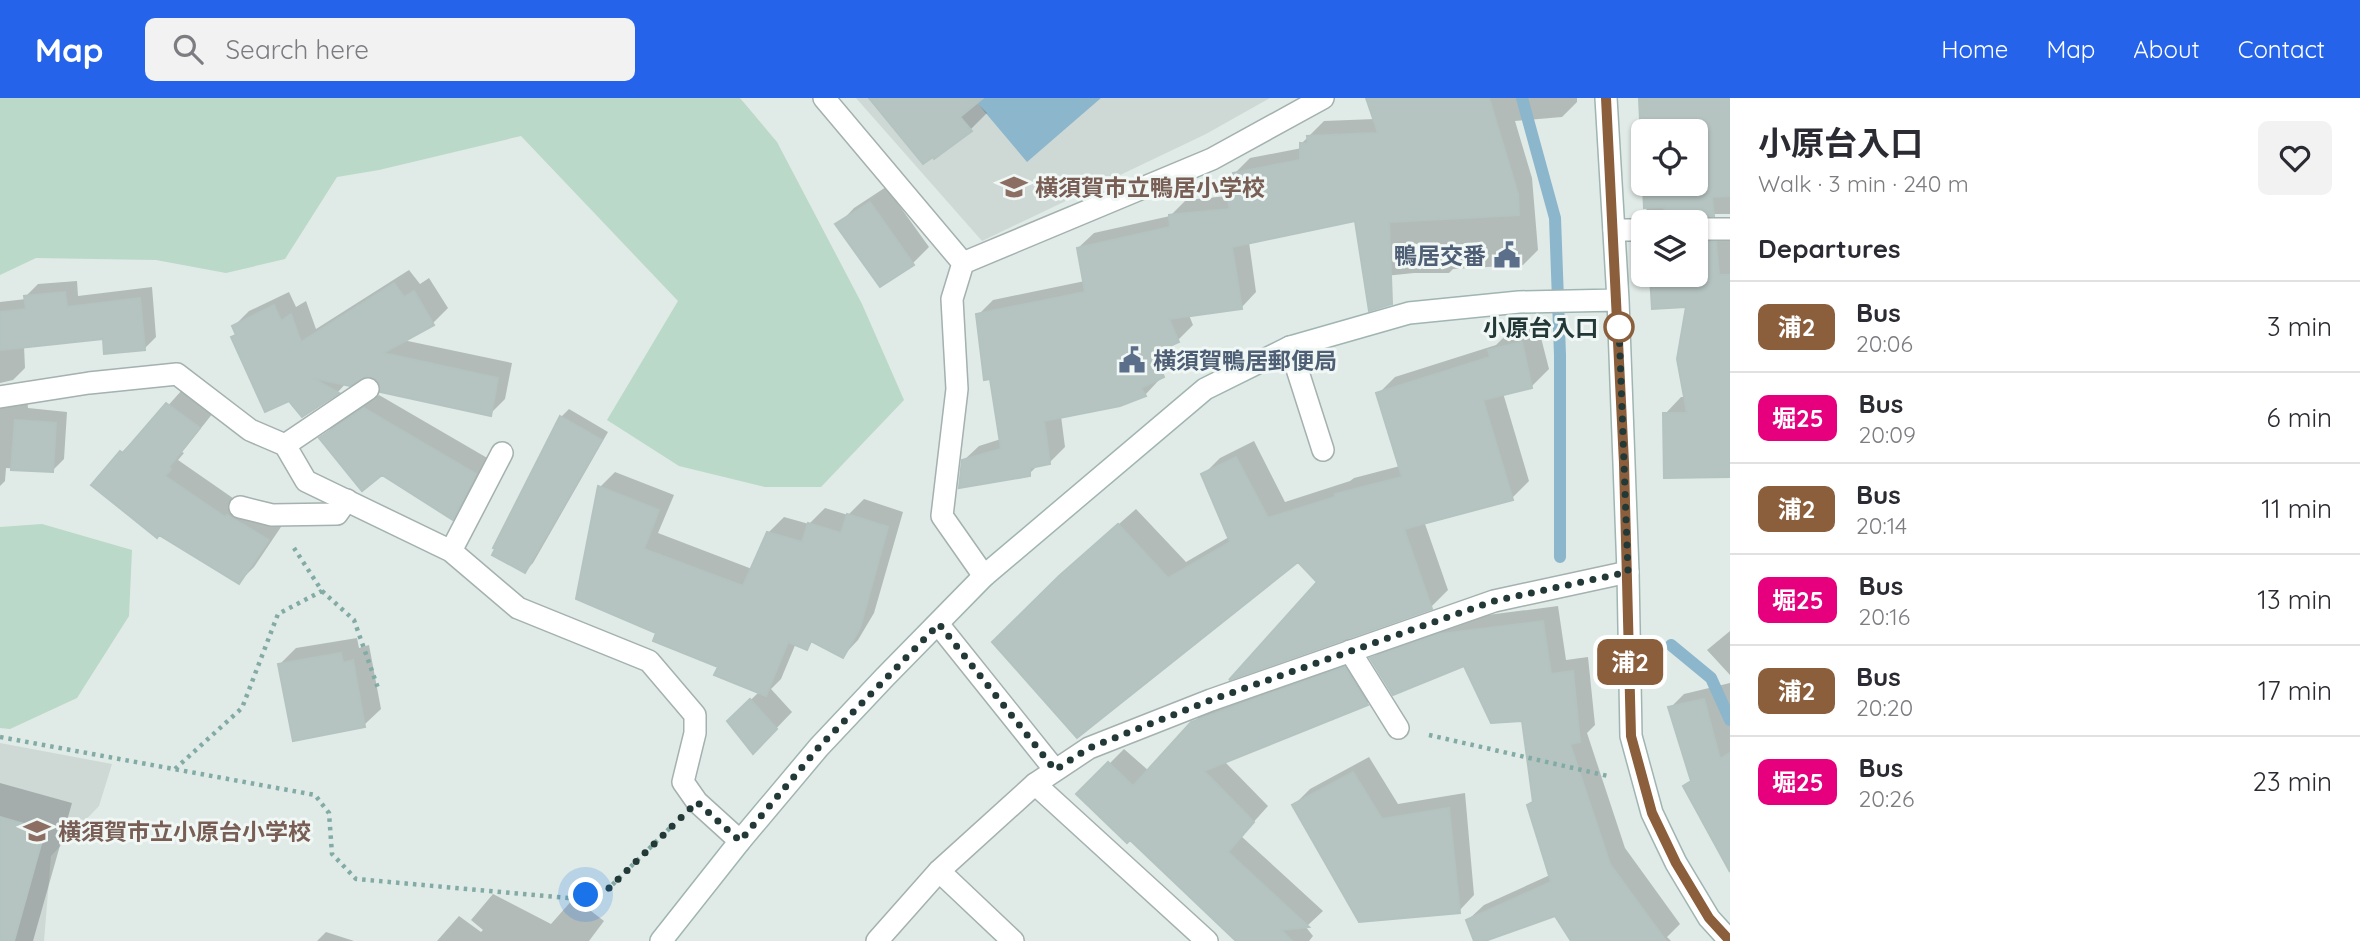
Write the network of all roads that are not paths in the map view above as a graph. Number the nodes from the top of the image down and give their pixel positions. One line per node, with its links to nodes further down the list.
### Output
1 (824, 98): 8 (street)
2 (1323, 98): 8 (street)
3 (1606, 98): 6 (street)
4 (1708, 229): 5 (street)
5 (1730, 229)
6 (1614, 230): 7 (street); 9 (street)
7 (1631, 230)
8 (963, 263): 20 (street)
9 (1618, 300): 10 (street); 19 (street)
10 (1290, 347): 14 (street); 20 (street)
11 (368, 389): 13 (street)
12 (0, 397): 13 (street)
13 (285, 445): 16 (street)
14 (1323, 450)
15 (502, 453): 18 (street)
16 (347, 500): 17 (street); 18 (street)
17 (240, 507)
18 (450, 551): 26 (street)
19 (1628, 572): 22 (street); 32 (street)
20 (984, 576): 21 (street)
21 (939, 624): 24 (street); 26 (street)
22 (1350, 651): 23 (street); 24 (street)
23 (1398, 728)
24 (1055, 770): 25 (street)
25 (1035, 785): 27 (street); 31 (street)
26 (740, 841): 28 (street)
27 (939, 871): 29 (street); 30 (street)
28 (662, 941)
29 (877, 941)
30 (1013, 941)
31 (1207, 941)
32 (1730, 941)

